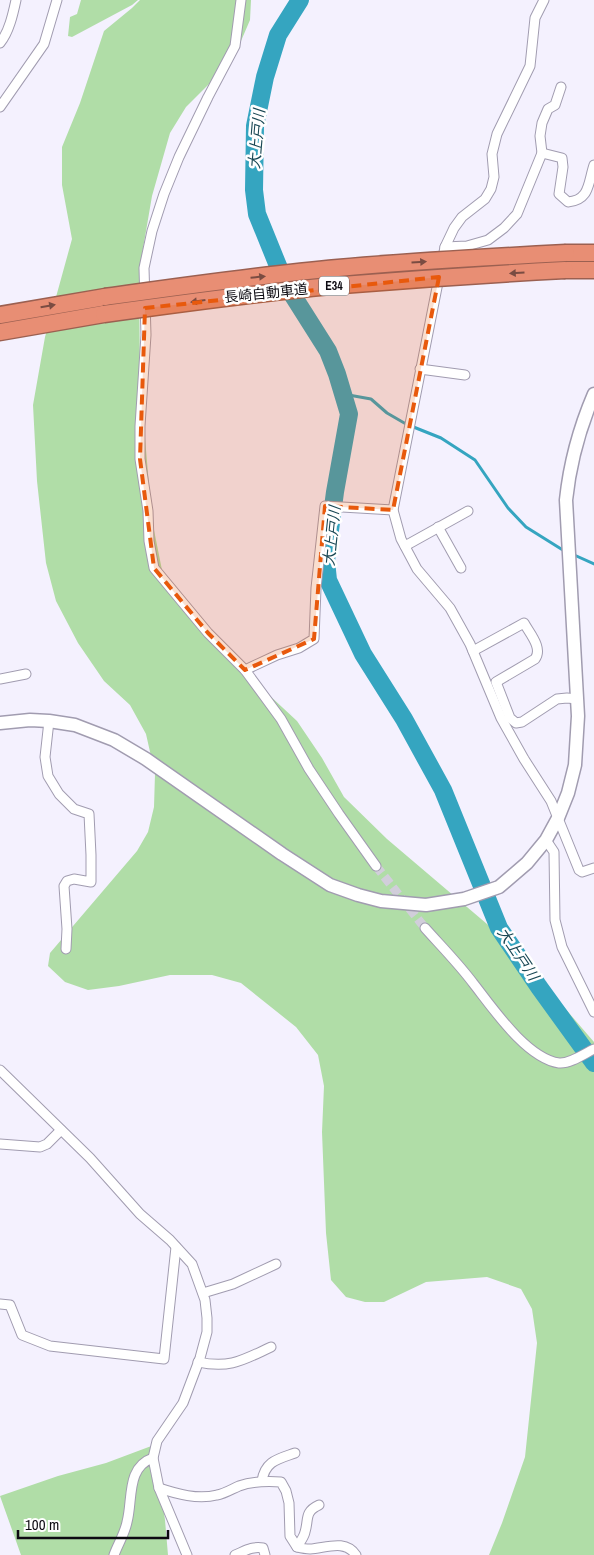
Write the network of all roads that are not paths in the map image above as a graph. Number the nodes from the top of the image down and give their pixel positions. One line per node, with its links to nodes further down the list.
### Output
1 (16, 0): 5 (street)
2 (57, 0): 7 (street)
3 (241, 0): 24 (street)
4 (544, 0): 10 (street)
5 (0, 43)
6 (561, 87): 8 (street)
7 (0, 107)
8 (542, 153): 9 (street); 10 (street)
9 (594, 165)
10 (445, 247): 15 (street)
11 (594, 253): 13 (highway, 長崎自動車道 / E34, one-way to 11, bridge)
12 (594, 270): 14 (highway, 長崎自動車道 / E34, one-way to 14, bridge)
13 (0, 315)
14 (0, 332)
15 (420, 369): 16 (street); 18 (street)
16 (465, 375)
17 (594, 394): 27 (street)
18 (393, 510): 21 (street); 24 (street)
19 (468, 510): 20 (street)
20 (438, 527): 21 (street); 22 (street)
21 (405, 546): 23 (street)
22 (461, 568)
23 (473, 652): 27 (street); 30 (street)
24 (245, 670): 32 (street)
25 (26, 674): 26 (street)
26 (0, 679)
27 (577, 699): 30 (street)
28 (49, 721): 29 (street); 31 (street); 35 (street)
29 (0, 723)
30 (558, 818): 31 (street); 33 (street)
31 (546, 840): 36 (street)
32 (376, 866)
33 (594, 868)
34 (425, 928): 37 (street)
35 (66, 949)
36 (594, 1012)
37 (594, 1049)
38 (0, 1070): 39 (street)
39 (61, 1130): 40 (street); 41 (street)
40 (0, 1144)
41 (176, 1247): 43 (street); 44 (street)
42 (276, 1264): 43 (street)
43 (203, 1293): 46 (street)
44 (0, 1304)
45 (271, 1347): 46 (street)
46 (198, 1362): 48 (street)
47 (296, 1453): 49 (street)
48 (154, 1458): 50 (street); 53 (street)
49 (262, 1481): 50 (street); 52 (street)
50 (159, 1488): 54 (street)
51 (319, 1505): 52 (street)
52 (297, 1547): 57 (street)
53 (114, 1555)
54 (187, 1555)
55 (235, 1555): 56 (street)
56 (265, 1555)
57 (356, 1555)

